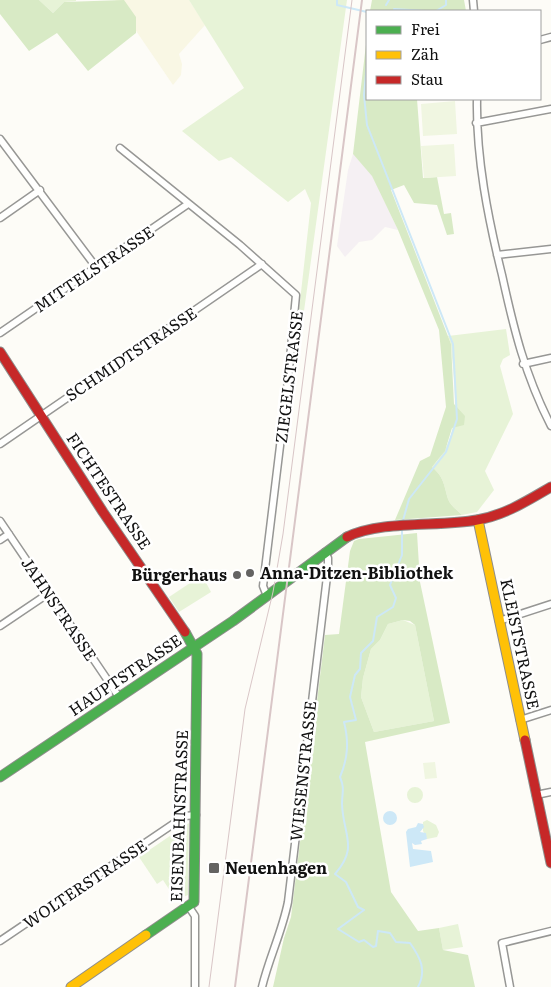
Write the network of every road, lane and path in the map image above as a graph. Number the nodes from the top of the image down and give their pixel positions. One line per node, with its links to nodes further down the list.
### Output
1 (477, 100): 3 (street)
2 (551, 109): 3 (street)
3 (476, 123): 10 (street)
4 (0, 139): 6 (street)
5 (120, 148): 7 (street, ZIEGELSTRASSE)
6 (40, 190): 8 (street); 12 (street)
7 (188, 204): 11 (street, ZIEGELSTRASSE); 12 (street, MITTELSTRASSE)
8 (0, 218)
9 (551, 249): 10 (street)
10 (497, 255): 16 (street)
11 (262, 264): 17 (street, SCHMIDTSTRASSE); 27 (street, ZIEGELSTRASSE)
12 (96, 267): 13 (street, MITTELSTRASSE)
13 (0, 333)
14 (0, 352): 17 (street, FICHTESTRASSE)
15 (551, 358): 16 (street)
16 (523, 364): 18 (street)
17 (40, 416): 19 (street, SCHMIDTSTRASSE); 31 (street, FICHTESTRASSE)
18 (551, 426)
19 (0, 444)
20 (551, 487): 21 (street, HAUPTSTRASSE)
21 (478, 520): 25 (street, HAUPTSTRASSE); 29 (street, KLEISTSTRASSE)
22 (0, 521): 23 (street, JAHNSTRASSE)
23 (9, 534): 24 (street); 26 (street, JAHNSTRASSE)
24 (0, 540)
25 (325, 552): 27 (street, HAUPTSTRASSE); 45 (street, WIESENSTRASSE)
26 (49, 593): 30 (street); 32 (street, JAHNSTRASSE)
27 (267, 596): 31 (street, HAUPTSTRASSE)
28 (551, 604): 29 (street)
29 (499, 622): 34 (street, KLEISTSTRASSE)
30 (0, 626)
31 (194, 646): 32 (street, HAUPTSTRASSE); 38 (street, EISENBAHNSTRASSE)
32 (119, 697): 35 (street, HAUPTSTRASSE)
33 (551, 710): 34 (street)
34 (520, 720): 37 (street, KLEISTSTRASSE)
35 (0, 777)
36 (551, 792): 37 (street)
37 (536, 795): 39 (street, KLEISTSTRASSE)
38 (196, 815): 40 (street, EISENBAHNSTRASSE); 42 (street, WOLTERSTRASSE)
39 (551, 864)
40 (189, 907): 43 (street); 44 (street, EISENBAHNSTRASSE)
41 (551, 931): 46 (street)
42 (0, 941)
43 (72, 987)
44 (195, 987)
45 (262, 987)
46 (510, 987)

